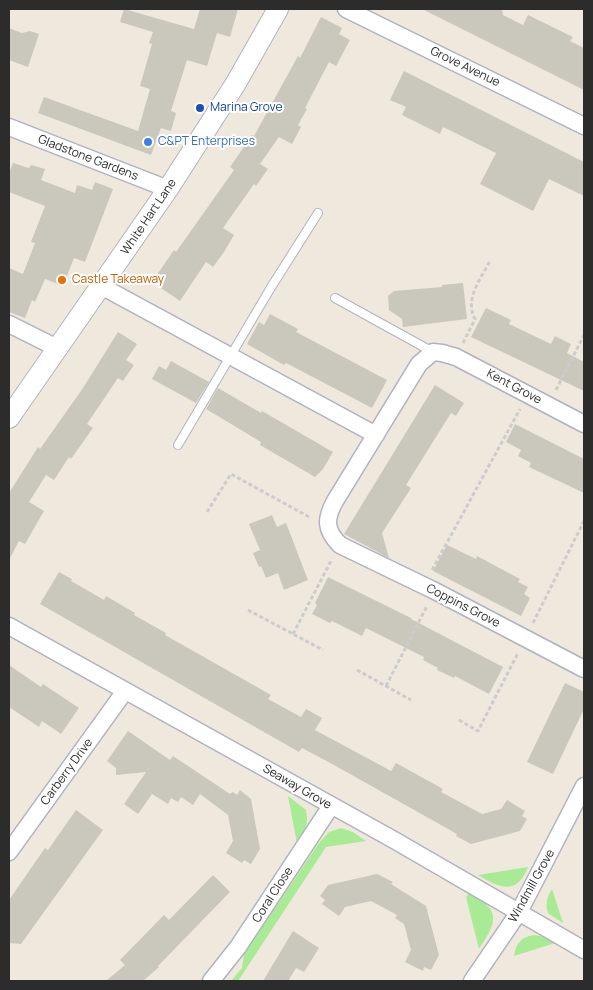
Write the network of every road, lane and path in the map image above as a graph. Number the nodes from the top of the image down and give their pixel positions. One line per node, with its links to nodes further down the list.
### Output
1 (278, 9): 5 (street, White Hart Lane)
2 (346, 9): 3 (street, Grove Avenue)
3 (584, 126)
4 (9, 127): 5 (street, Gladstone Gardens)
5 (168, 189): 8 (street, White Hart Lane)
6 (318, 213): 14 (lane)
7 (490, 261): 13 (path)
8 (101, 286): 12 (street, White Hart Lane); 14 (street)
9 (335, 298): 13 (lane)
10 (9, 324): 12 (street)
11 (584, 335): 16 (path)
12 (57, 348): 17 (street, White Hart Lane)
13 (444, 354): 15 (street, Kent Grove); 19 (street)
14 (230, 357): 19 (street); 20 (lane)
15 (528, 394): 16 (street, Kent Grove); 25 (path)
16 (548, 405): 18 (street, Kent Grove)
17 (9, 418)
18 (584, 424)
19 (376, 435): 23 (street)
20 (178, 445)
21 (207, 512): 23 (path)
22 (584, 521): 29 (path)
23 (327, 526): 24 (street)
24 (340, 545): 25 (street, Coppins Grove); 28 (path)
25 (429, 588): 29 (street, Coppins Grove); 33 (path)
26 (248, 610): 28 (path)
27 (9, 626): 34 (street, Seaway Grove)
28 (293, 634): 30 (path)
29 (525, 638): 31 (street, Coppins Grove); 36 (path)
30 (323, 650)
31 (584, 669)
32 (357, 670): 33 (path)
33 (386, 686): 35 (path)
34 (125, 692): 38 (street, Seaway Grove); 39 (street, Carberry Drive)
35 (411, 700)
36 (459, 720)
37 (584, 786): 40 (street, Windmill Grove)
38 (331, 806): 40 (street, Seaway Grove); 42 (street, Coral Close)
39 (9, 852)
40 (519, 912): 41 (street, Seaway Grove); 43 (street, Windmill Grove)
41 (584, 950)
42 (211, 981)
43 (472, 981)

